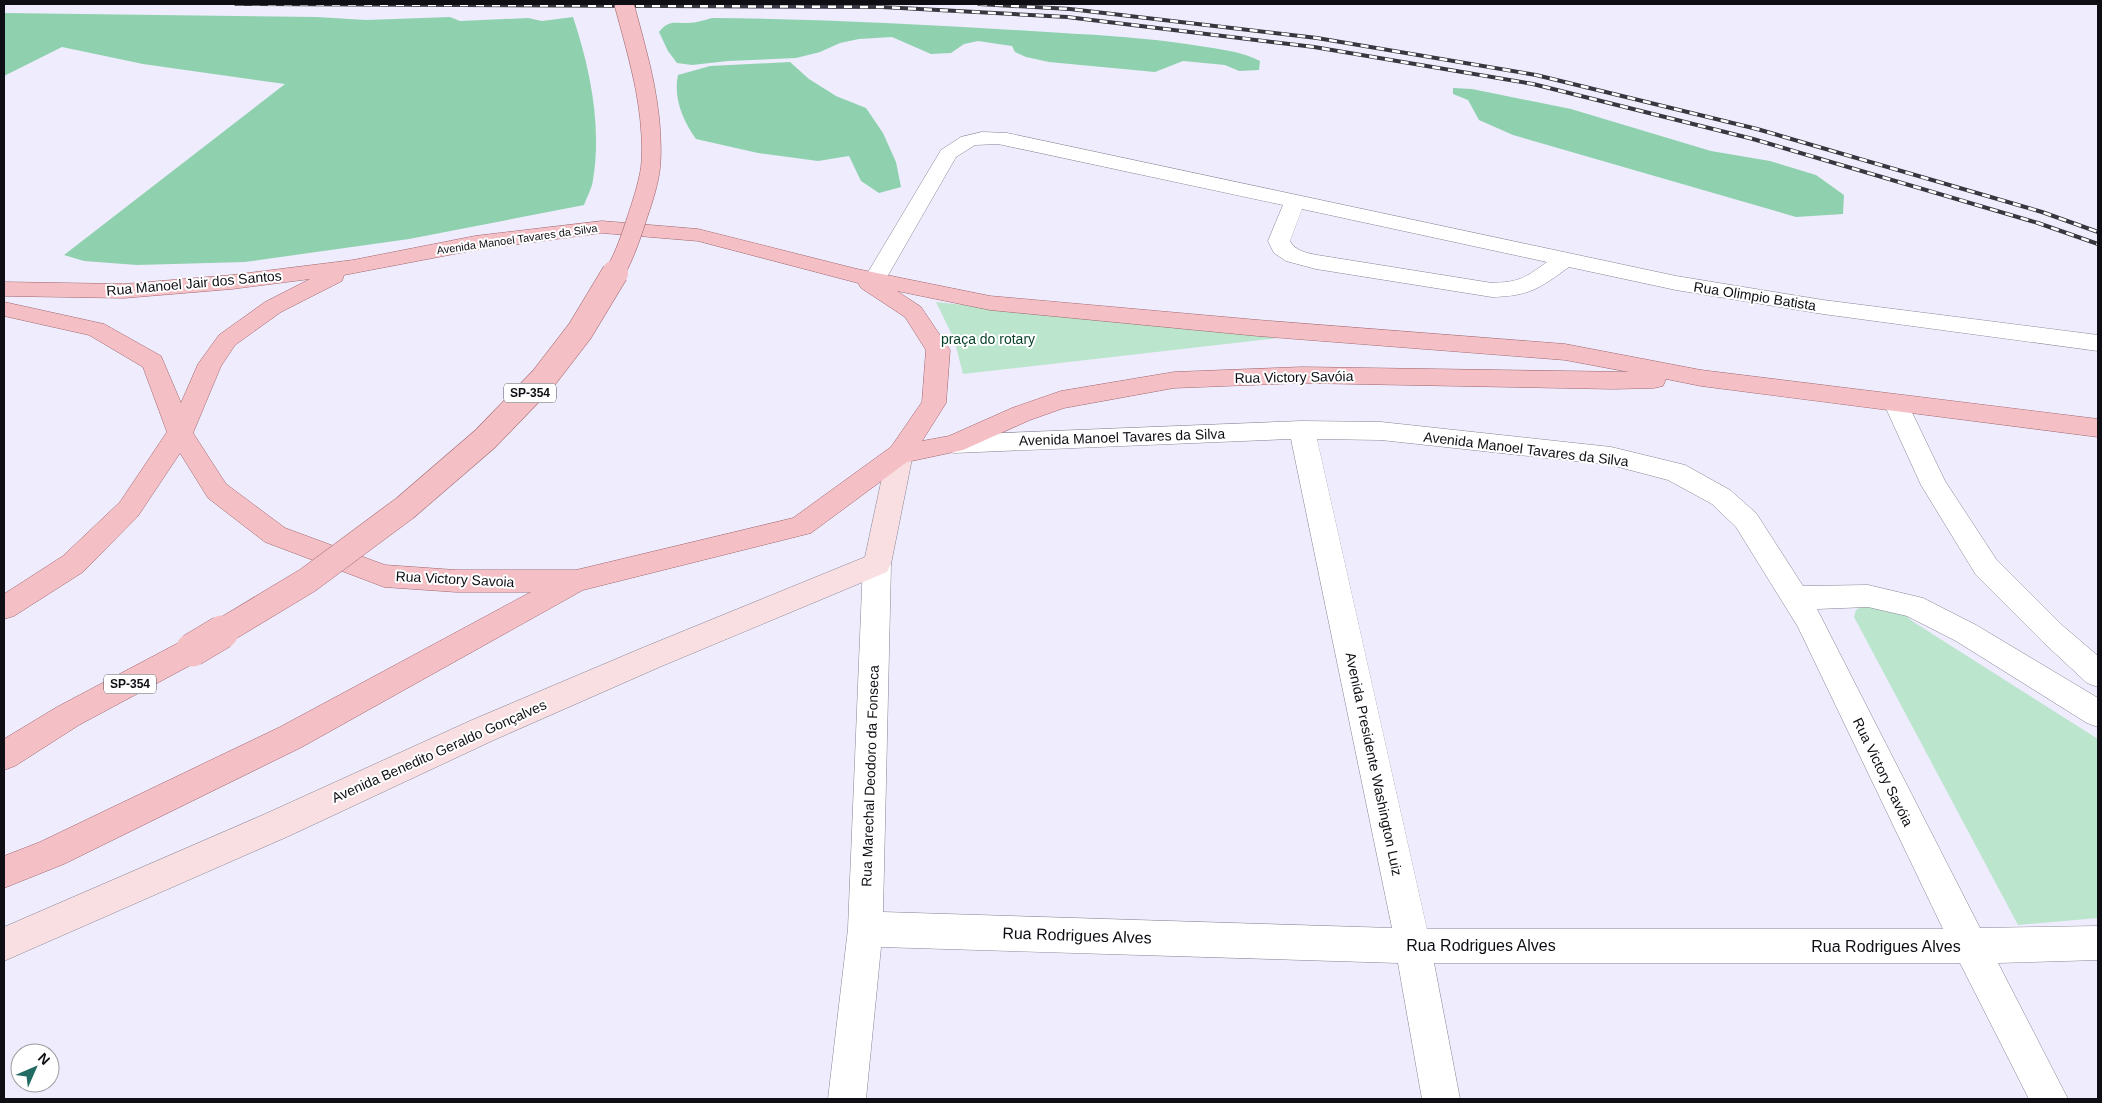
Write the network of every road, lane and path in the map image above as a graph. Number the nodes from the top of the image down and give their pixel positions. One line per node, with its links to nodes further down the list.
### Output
1 (624, 4): 22 (main road, SP-354, bridge)
2 (1295, 200): 3 (street, Rua Olimpio Batista); 3 (street); 5 (street, Rua Olimpio Batista)
3 (1566, 259): 8 (street, Rua Olimpio Batista)
4 (353, 267): 5 (main road, Avenida Manoel Tavares da Silva); 6 (main road, Rua Manoel Jair dos Santos); 13 (main road)
5 (866, 278): 9 (main road, Avenida Manoel Tavares da Silva); 15 (main road)
6 (4, 289)
7 (4, 309): 13 (main road, Rua Victory Savoia)
8 (2098, 343)
9 (1701, 378): 10 (main road); 14 (main road, Rua Victory Savóia)
10 (1896, 404): 11 (main road); 20 (street)
11 (2098, 428)
12 (1302, 430): 14 (street, Avenida Manoel Tavares da Silva); 18 (street, Avenida Manoel Tavares da Silva); 29 (street, Avenida Presidente Washington Luiz)
13 (180, 433): 17 (main road, Rua Victory Savoia); 19 (main road)
14 (954, 444): 15 (main road, Rua Victory Savóia)
15 (900, 454): 16 (street, Rua Marechal Deodoro da Fonseca); 17 (main road, Rua Victory Savoia)
16 (877, 564): 26 (street, Rua Marechal Deodoro da Fonseca); 28 (street, Avenida Benedito Geraldo Gonçalves)
17 (576, 581): 25 (main road)
18 (1795, 598): 21 (street); 30 (street, Rua Victory Savóia)
19 (4, 608)
20 (2098, 674)
21 (2098, 714)
22 (68, 716): 23 (main road, SP-354); 24 (main road, SP-354)
23 (4, 736)
24 (4, 756)
25 (4, 872)
26 (865, 929): 29 (street, Rua Rodrigues Alves); 31 (street, Rua Marechal Deodoro da Fonseca)
27 (2098, 943): 30 (street, Rua Rodrigues Alves)
28 (4, 944)
29 (1413, 946): 30 (street, Rua Rodrigues Alves); 32 (street, Avenida Presidente Washington Luiz)
30 (1970, 946): 33 (street)
31 (847, 1099)
32 (1441, 1099)
33 (2049, 1099)

